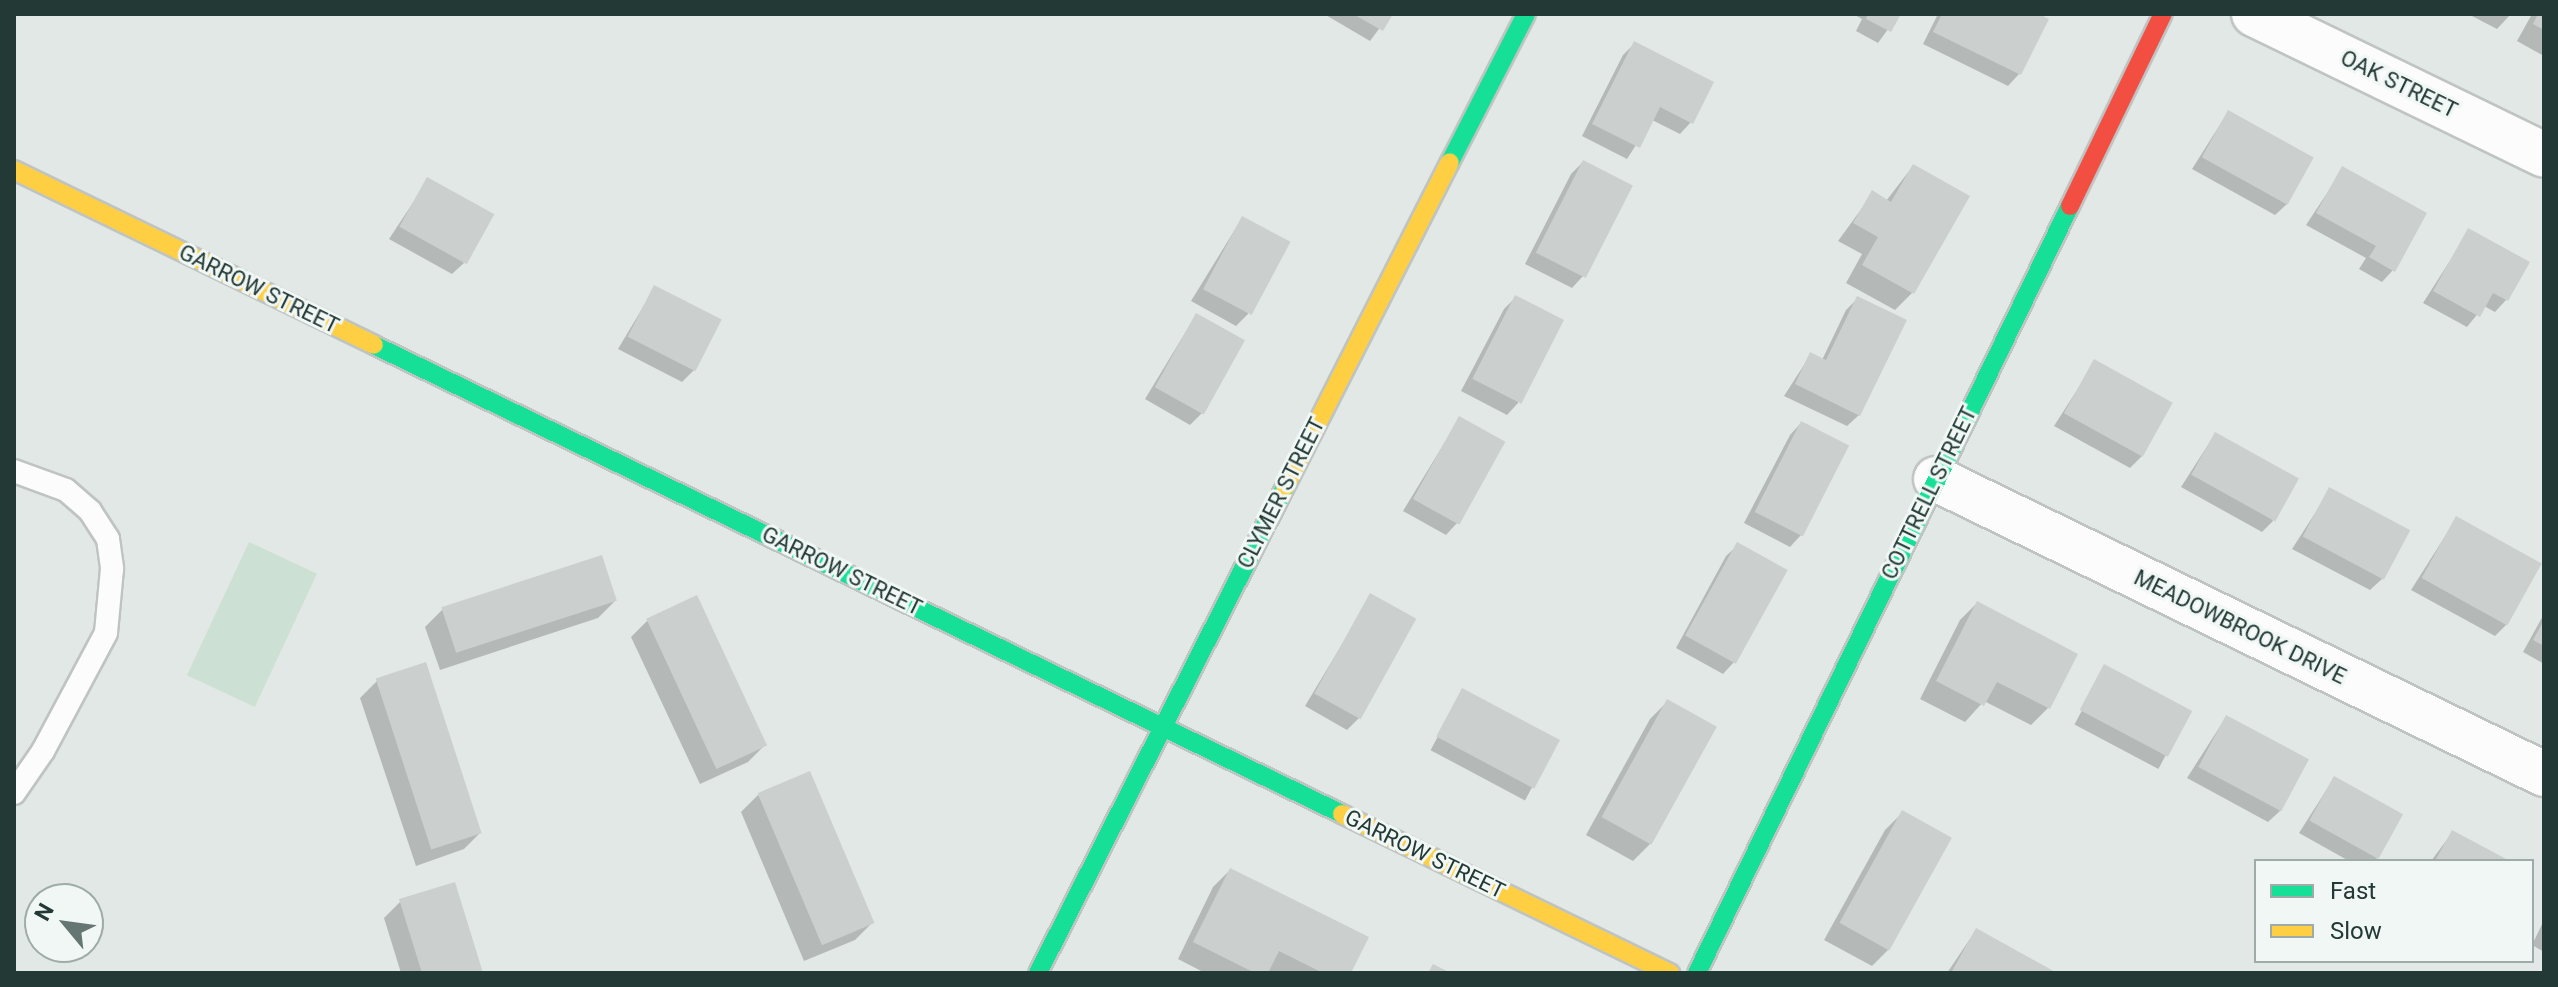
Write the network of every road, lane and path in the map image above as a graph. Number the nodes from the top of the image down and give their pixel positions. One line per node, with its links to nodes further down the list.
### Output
1 (1526, 14): 8 (street, CLYMER STREET)
2 (2163, 14): 7 (street, COTTRELL STREET)
3 (2254, 14): 4 (street, OAK STREET)
4 (2544, 155)
5 (14, 170): 8 (street, GARROW STREET)
6 (14, 471): 10 (lane)
7 (1936, 479): 9 (street, MEADOWBROOK DRIVE); 13 (street, COTTRELL STREET)
8 (1162, 726): 11 (street, CLYMER STREET); 12 (street, GARROW STREET)
9 (2544, 774)
10 (14, 793)
11 (1038, 973)
12 (1670, 973)
13 (1697, 973)

